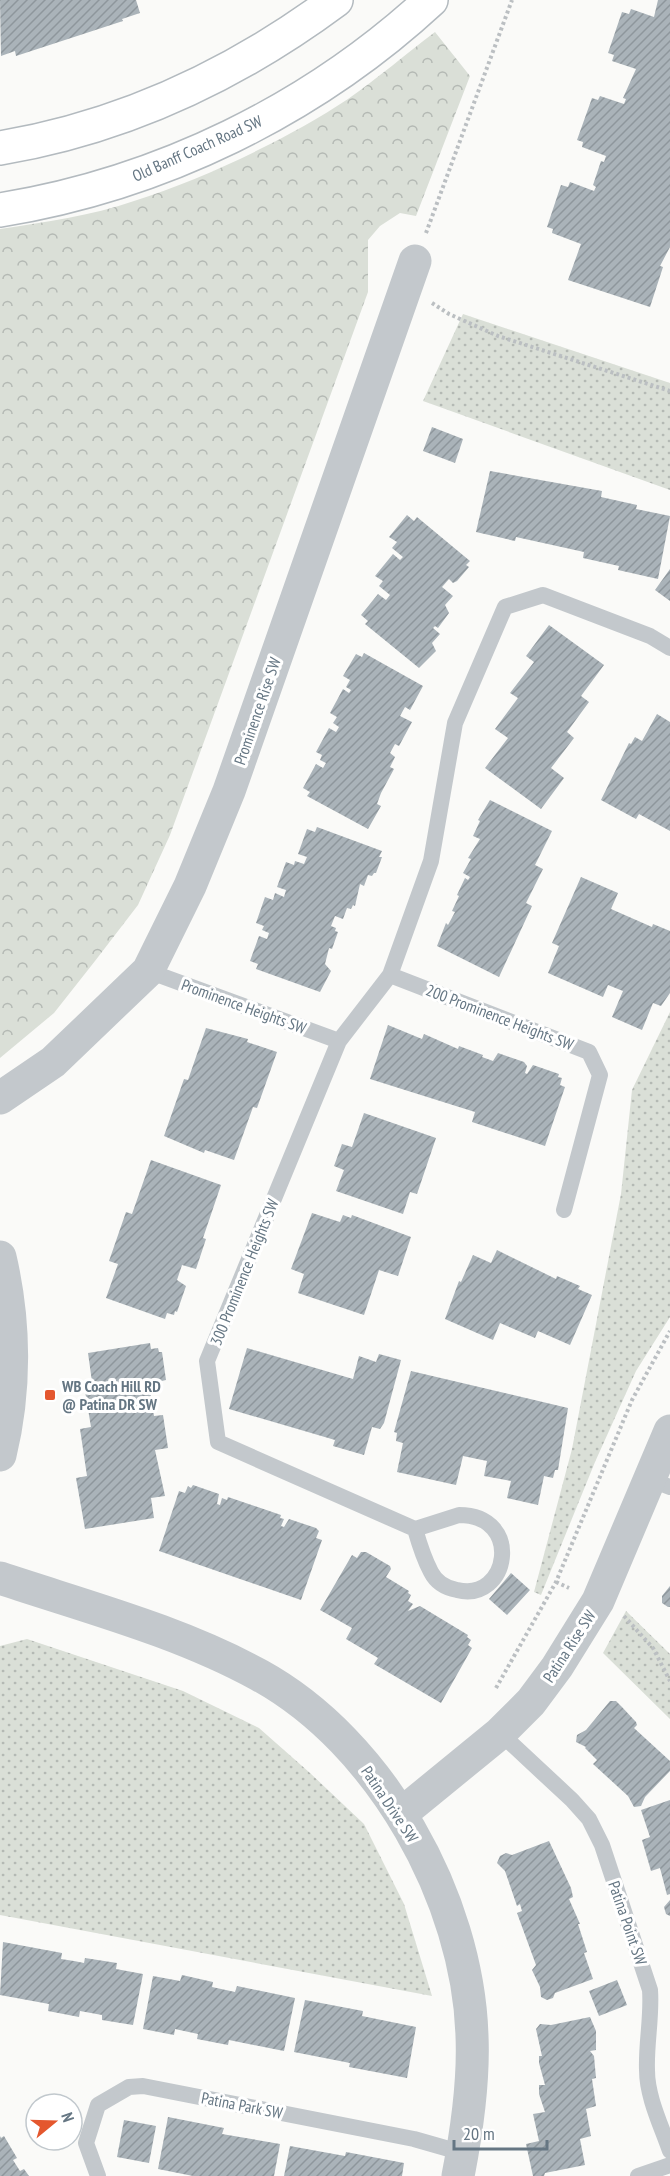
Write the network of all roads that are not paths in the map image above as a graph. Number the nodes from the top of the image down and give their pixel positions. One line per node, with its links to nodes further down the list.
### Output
1 (336, 0): 3 (main road)
2 (431, 0): 4 (main road, Old Banff Coach Road SW)
3 (0, 148)
4 (0, 210)
5 (411, 274): 7 (street, Prominence Rise SW)
6 (670, 648): 8 (lane)
7 (148, 971): 9 (lane, Prominence Heights SW); 10 (street, Prominence Rise SW)
8 (390, 975): 9 (lane); 11 (lane, 200 Prominence Heights SW)
9 (339, 1041): 16 (lane, 300 Prominence Heights SW)
10 (0, 1098)
11 (564, 1210)
12 (0, 1257): 14 (street)
13 (670, 1431): 15 (street, Patina Rise SW)
14 (0, 1455)
15 (659, 1483): 18 (street, Patina Rise SW)
16 (415, 1529): 16 (lane)
17 (0, 1578): 19 (street, Patina Drive SW)
18 (500, 1733): 19 (street, Patina Rise SW); 20 (lane, Patina Point SW)
19 (401, 1814): 21 (street, Patina Drive SW)
20 (670, 2151)
21 (460, 2165): 23 (lane, Patina Park SW)
22 (670, 2165): 24 (lane)
23 (98, 2176)
24 (638, 2176)

